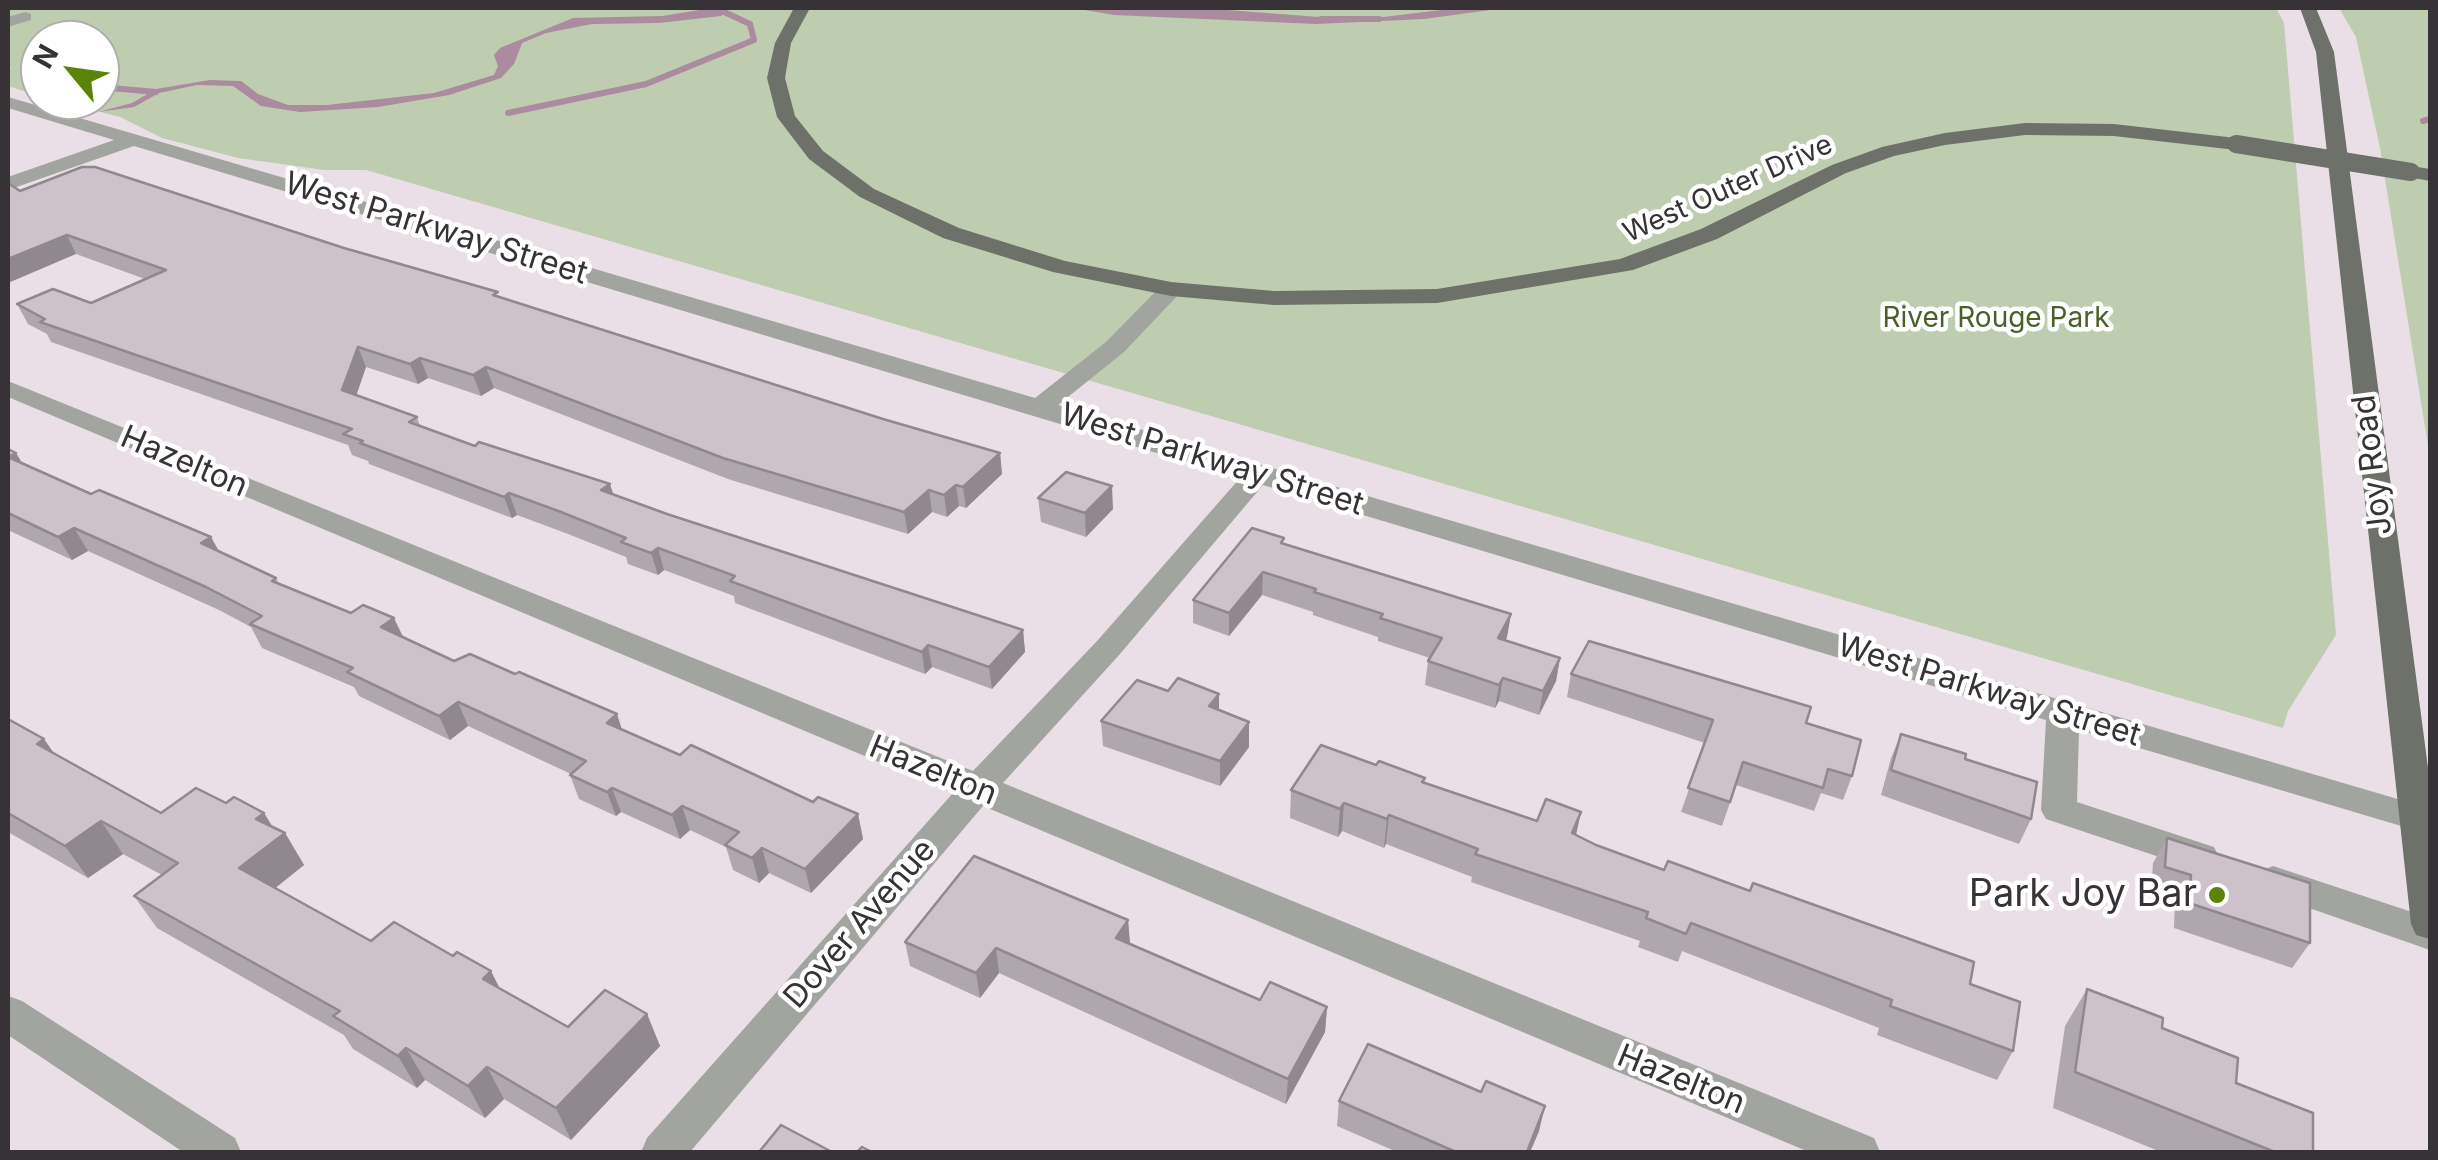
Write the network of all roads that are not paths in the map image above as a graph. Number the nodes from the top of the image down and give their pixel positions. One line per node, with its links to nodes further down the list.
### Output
1 (802, 8): 7 (main road, West Outer Drive)
2 (2308, 8): 12 (main road, Joy Road)
3 (8, 102): 4 (street, West Parkway Street)
4 (134, 140): 6 (street); 9 (street, West Parkway Street)
5 (2421, 174): 7 (main road, West Outer Drive, bridge)
6 (8, 184)
7 (1171, 288): 9 (street)
8 (8, 388): 13 (street, Hazelton)
9 (1038, 408): 10 (street, West Parkway Street)
10 (1258, 474): 11 (street, West Parkway Street); 13 (street, Dover Avenue)
11 (2063, 713): 14 (street, West Parkway Street); 16 (street)
12 (2418, 736): 14 (main road, Joy Road)
13 (977, 790): 19 (street, Dover Avenue); 20 (street, Hazelton)
14 (2418, 818): 15 (main road, Joy Road)
15 (2430, 924)
16 (2430, 934)
17 (8, 1013): 18 (street)
18 (220, 1152)
19 (663, 1152)
20 (1858, 1152)

